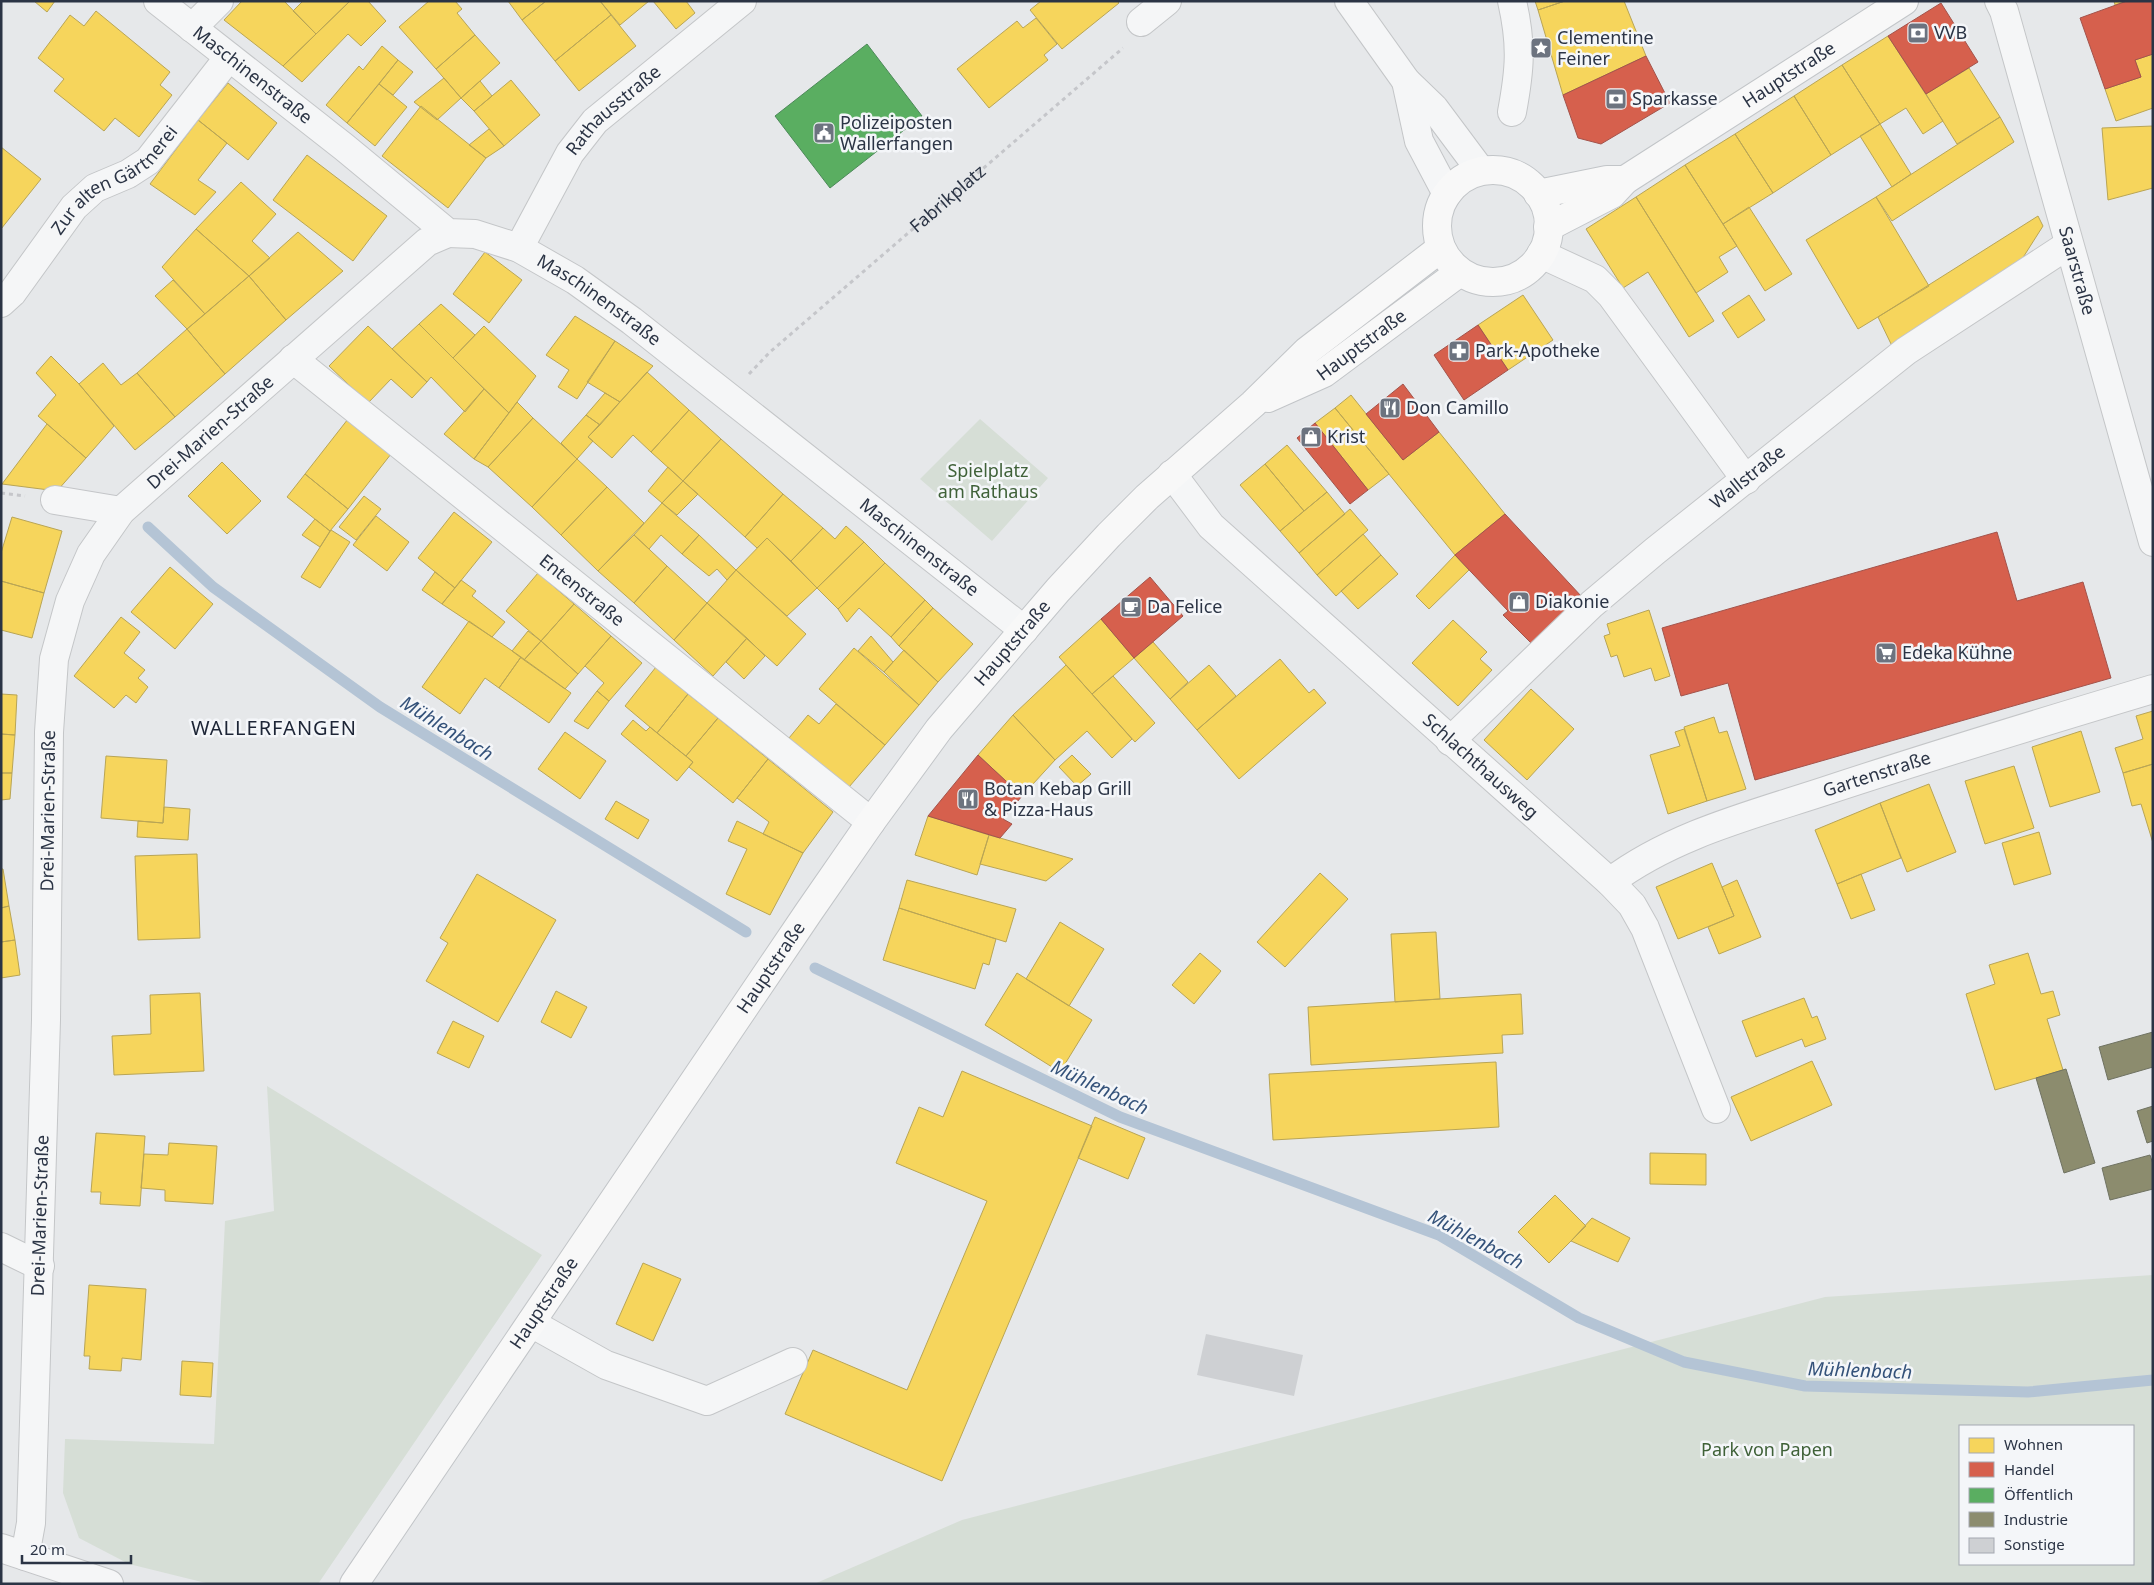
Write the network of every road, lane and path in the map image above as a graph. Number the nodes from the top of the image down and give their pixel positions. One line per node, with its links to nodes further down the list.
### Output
1 (158, 1): 10 (street, Maschinenstraße)
2 (219, 1): 10 (street)
3 (742, 1): 21 (street, Rathausstraße)
4 (1167, 1): 9 (street)
5 (1349, 1): 12 (street)
6 (1512, 1): 13 (street)
7 (1904, 1): 15 (main road, Hauptstraße)
8 (1999, 1): 20 (street, Saarstraße)
9 (1141, 22): 27 (path, Fabrikplatz)
10 (192, 28): 11 (street, Maschinenstraße)
11 (229, 58): 19 (street, Maschinenstraße); 25 (street, Zur alten Gärtnerei)
12 (1406, 81): 14 (street); 16 (street)
13 (1512, 112)
14 (1481, 172): 16 (main road); 17 (main road)
15 (1625, 180): 17 (main road, Hauptstraße); 18 (main road, Hauptstraße)
16 (1447, 194): 22 (main road)
17 (1538, 194): 18 (main road)
18 (1548, 227): 23 (main road)
19 (448, 233): 21 (street, Maschinenstraße); 26 (street, Drei-Marien-Straße)
20 (2068, 244): 30 (street, Wallstraße); 33 (street, Saarstraße)
21 (519, 248): 27 (street, Maschinenstraße)
22 (1441, 248): 24 (main road); 28 (main road, Hauptstraße)
23 (1541, 254): 24 (main road); 30 (street)
24 (1460, 272): 28 (main road, Hauptstraße)
25 (1, 303)
26 (294, 359): 32 (street, Drei-Marien-Straße); 37 (street, Entenstraße)
27 (728, 396): 34 (street, Maschinenstraße)
28 (1253, 404): 29 (main road, Hauptstraße)
29 (1172, 474): 34 (main road, Hauptstraße); 36 (street, Schlachthausweg)
30 (1746, 480): 36 (street, Wallstraße)
31 (55, 500): 32 (street)
32 (122, 511): 41 (street, Drei-Marien-Straße)
33 (2153, 542)
34 (1024, 630): 37 (main road, Hauptstraße)
35 (2153, 689): 38 (street, Gartenstraße)
36 (1450, 741): 38 (street, Schlachthausweg)
37 (871, 822): 42 (main road, Hauptstraße)
38 (1610, 882): 39 (street, Schlachthausweg)
39 (1716, 1109)
40 (1, 1247): 41 (street)
41 (40, 1266): 44 (street, Drei-Marien-Straße)
42 (531, 1323): 43 (street); 46 (main road, Hauptstraße)
43 (793, 1362)
44 (13, 1552): 45 (street)
45 (109, 1584)
46 (354, 1584)

